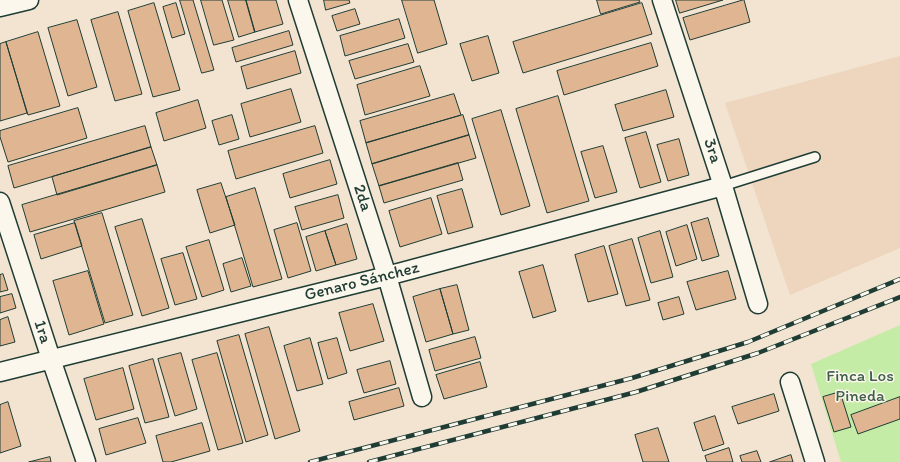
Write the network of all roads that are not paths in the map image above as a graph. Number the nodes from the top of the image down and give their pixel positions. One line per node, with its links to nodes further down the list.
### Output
1 (29, 0): 4 (street)
2 (298, 0): 8 (street, 2da)
3 (662, 0): 6 (street, 3ra)
4 (0, 7)
5 (815, 157): 6 (lane)
6 (723, 186): 8 (street, Genaro Sánchez); 9 (street, 3ra)
7 (0, 205): 10 (street, 1ra)
8 (387, 276): 10 (street, Genaro Sánchez); 13 (street, 2da)
9 (758, 304)
10 (51, 359): 11 (street, Genaro Sánchez); 14 (street, 1ra)
11 (0, 372)
12 (790, 382): 15 (street)
13 (422, 397)
14 (86, 462)
15 (815, 462)

